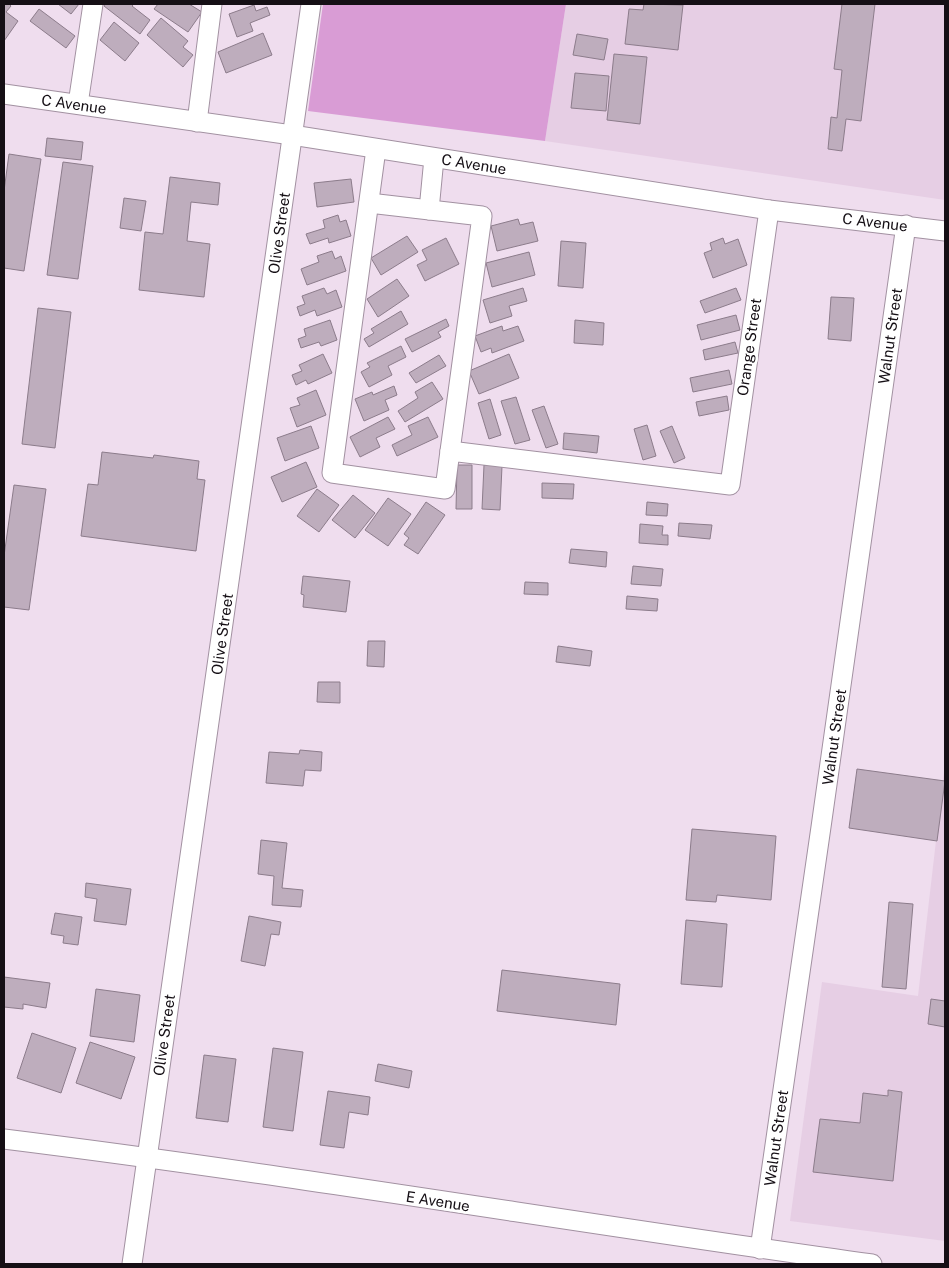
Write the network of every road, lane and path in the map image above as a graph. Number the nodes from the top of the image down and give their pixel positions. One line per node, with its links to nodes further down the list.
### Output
1 (93, 4): 5 (street)
2 (212, 4): 6 (street)
3 (311, 4): 7 (street, Olive Street)
4 (4, 94): 5 (street, C Avenue)
5 (78, 104): 6 (street, C Avenue)
6 (197, 122): 7 (street, C Avenue)
7 (292, 135): 8 (street, C Avenue); 17 (street, Olive Street)
8 (376, 150): 9 (street, C Avenue); 10 (street)
9 (434, 158): 11 (street); 12 (street, C Avenue)
10 (369, 203): 11 (street); 15 (street)
11 (429, 210): 15 (street)
12 (770, 210): 13 (street, C Avenue); 15 (street, Orange Street)
13 (906, 225): 14 (street, C Avenue); 18 (street, Walnut Street)
14 (945, 231)
15 (450, 452)
16 (4, 1139): 17 (street, E Avenue)
17 (147, 1157): 18 (street, E Avenue); 19 (street, Olive Street)
18 (760, 1249): 20 (street, E Avenue)
19 (132, 1264)
20 (872, 1264)

